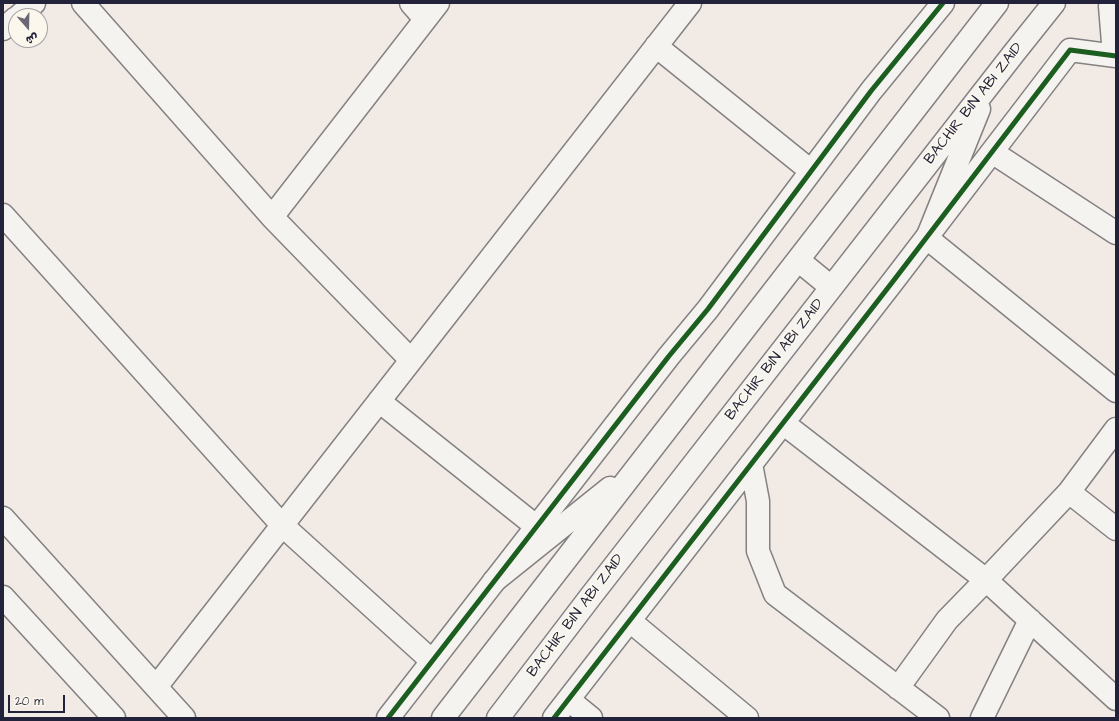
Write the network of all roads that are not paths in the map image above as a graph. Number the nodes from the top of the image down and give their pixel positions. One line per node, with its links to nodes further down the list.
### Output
1 (83, 3): 15 (street)
2 (411, 3): 8 (street)
3 (690, 3): 9 (street)
4 (943, 3): 13 (street)
5 (997, 3): 18 (street)
6 (1054, 3): 11 (street, BACHIR BIN ABI ZAID)
7 (1112, 3): 10 (street)
8 (432, 11): 15 (street)
9 (656, 46): 13 (street); 20 (street)
10 (1115, 56): 12 (street)
11 (988, 85): 17 (street); 19 (street, BACHIR BIN ABI ZAID)
12 (992, 152): 16 (street); 17 (street)
13 (811, 171): 30 (street)
14 (3, 215): 29 (street)
15 (272, 217): 20 (street)
16 (1116, 233)
17 (927, 238): 21 (street); 23 (street)
18 (798, 260): 19 (street); 26 (street)
19 (831, 287): 46 (street, BACHIR BIN ABI ZAID)
20 (411, 360): 22 (street)
21 (1116, 391)
22 (379, 401): 29 (street); 30 (street)
23 (784, 423): 25 (street); 32 (street)
24 (1116, 429): 27 (street)
25 (752, 464): 36 (street); 39 (street)
26 (639, 465): 33 (street); 45 (street)
27 (1069, 492): 31 (street); 32 (street)
28 (3, 518): 38 (street)
29 (282, 525): 37 (street); 38 (street)
30 (537, 527): 33 (street)
31 (1116, 529)
32 (986, 580): 35 (street); 39 (street)
33 (494, 581): 37 (street)
34 (3, 597): 42 (street)
35 (1030, 620): 40 (street); 51 (street)
36 (630, 621): 41 (street); 49 (street)
37 (432, 661): 44 (street)
38 (156, 687): 43 (street)
39 (898, 688): 50 (street)
40 (1116, 699)
41 (569, 700): 47 (street); 48 (street)
42 (114, 718)
43 (184, 718)
44 (388, 718)
45 (443, 718)
46 (498, 718)
47 (554, 718)
48 (591, 718)
49 (747, 718)
50 (938, 718)
51 (982, 718)

